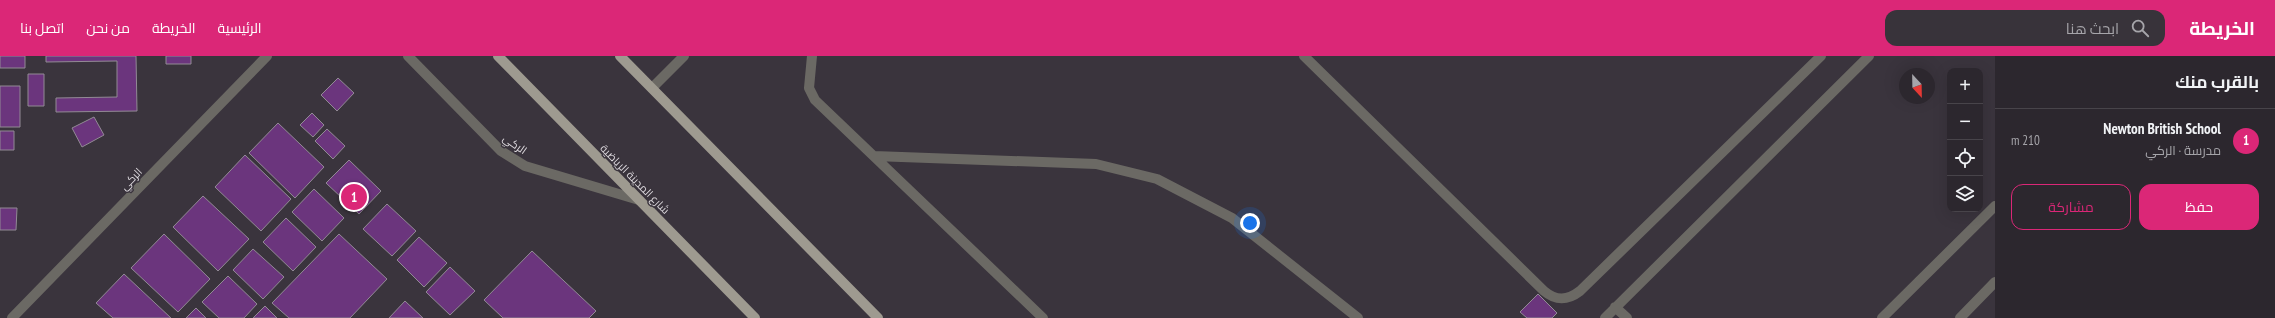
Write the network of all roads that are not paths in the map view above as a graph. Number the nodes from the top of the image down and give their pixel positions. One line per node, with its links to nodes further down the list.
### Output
1 (268, 56): 16 (street, الركي)
2 (408, 56): 12 (street, الركي)
3 (498, 56): 12 (main road, شارع المدينة الرياضية)
4 (620, 56): 10 (main road)
5 (684, 56): 10 (street)
6 (812, 56): 11 (street)
7 (1304, 56): 8 (street)
8 (1821, 56)
9 (1869, 56): 15 (street)
10 (652, 88): 18 (main road)
11 (874, 156): 19 (street); 20 (street)
12 (639, 200): 17 (main road, شارع المدينة الرياضية)
13 (1995, 206): 23 (street)
14 (1995, 282): 24 (street)
15 (1616, 307): 21 (street); 22 (street)
16 (12, 318)
17 (755, 318)
18 (878, 318)
19 (1043, 318)
20 (1358, 318)
21 (1605, 318)
22 (1627, 318)
23 (1882, 318)
24 (1960, 318)

